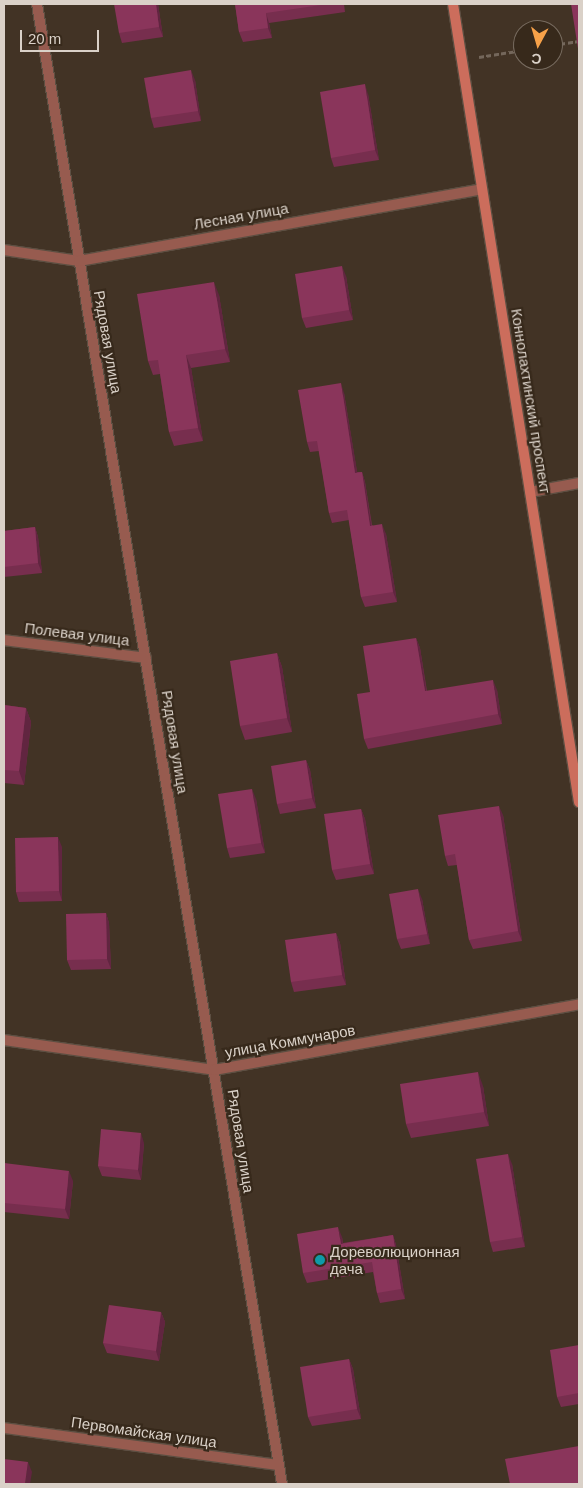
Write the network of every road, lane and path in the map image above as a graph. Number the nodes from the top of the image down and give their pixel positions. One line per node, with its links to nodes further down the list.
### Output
1 (37, 4): 9 (street, Рядовая улица)
2 (453, 4): 6 (main road, Коннолахтинский проспект)
3 (579, 41): 4 (path)
4 (563, 43)
5 (513, 51): 6 (path)
6 (462, 59): 7 (main road, Коннолахтинский проспект)
7 (482, 189): 9 (street, Лесная улица); 11 (main road, Коннолахтинский проспект)
8 (4, 250): 9 (street, Лесная улица)
9 (79, 261): 13 (street, Рядовая улица)
10 (579, 483): 11 (street)
11 (530, 492): 14 (main road, Коннолахтинский проспект)
12 (4, 640): 13 (street, Полевая улица)
13 (146, 658): 17 (street, Рядовая улица)
14 (579, 802)
15 (579, 1004): 17 (street, улица Коммунаров)
16 (4, 1040): 17 (street, улица Коммунаров)
17 (214, 1070): 19 (street, Рядовая улица)
18 (4, 1428): 19 (street, Первомайская улица)
19 (280, 1465): 20 (street, Рядовая улица)
20 (282, 1484)

